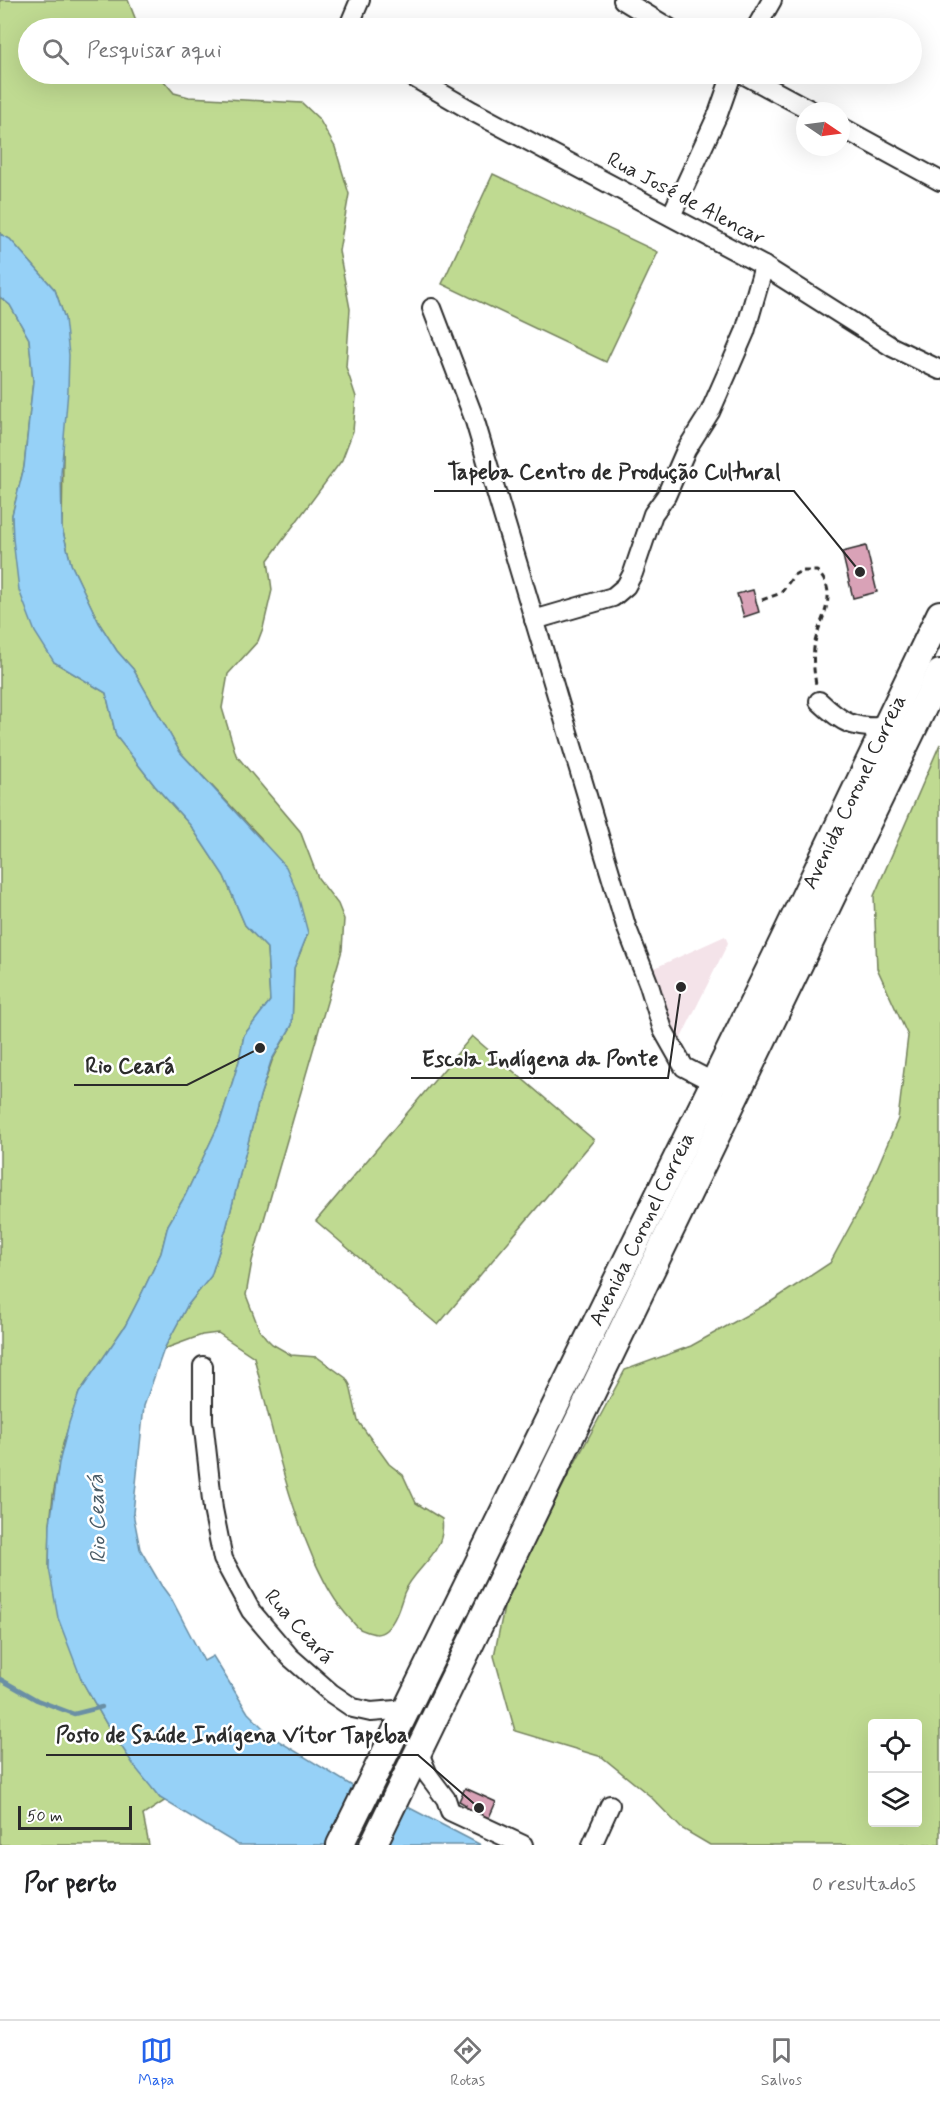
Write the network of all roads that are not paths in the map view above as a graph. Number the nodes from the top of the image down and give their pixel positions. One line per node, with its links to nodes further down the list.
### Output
1 (360, 0): 4 (street)
2 (623, 0): 5 (street)
3 (772, 0): 6 (street)
4 (352, 18)
5 (653, 18)
6 (762, 18)
7 (425, 84): 13 (street, Rua José de Alencar)
8 (728, 84): 13 (street)
9 (762, 84): 10 (street)
10 (796, 102)
11 (850, 132): 12 (street)
12 (940, 181)
13 (671, 216): 14 (street, Rua José de Alencar)
14 (764, 266): 16 (street, Rua José de Alencar); 18 (street)
15 (432, 308): 18 (street)
16 (940, 370)
17 (940, 614): 21 (highway, Avenida Coronel Correia)
18 (534, 620): 22 (street)
19 (940, 673): 25 (highway, Avenida Coronel Correia)
20 (819, 701): 21 (street)
21 (886, 727): 22 (highway, Avenida Coronel Correia)
22 (713, 1082): 24 (highway, Avenida Coronel Correia)
23 (203, 1366): 24 (street, Rua Ceará)
24 (408, 1709): 27 (highway, Avenida Coronel Correia)
25 (418, 1750): 28 (highway, Avenida Coronel Correia); 29 (street)
26 (610, 1805): 30 (street)
27 (340, 1845)
28 (373, 1845)
29 (523, 1845)
30 (592, 1845)

